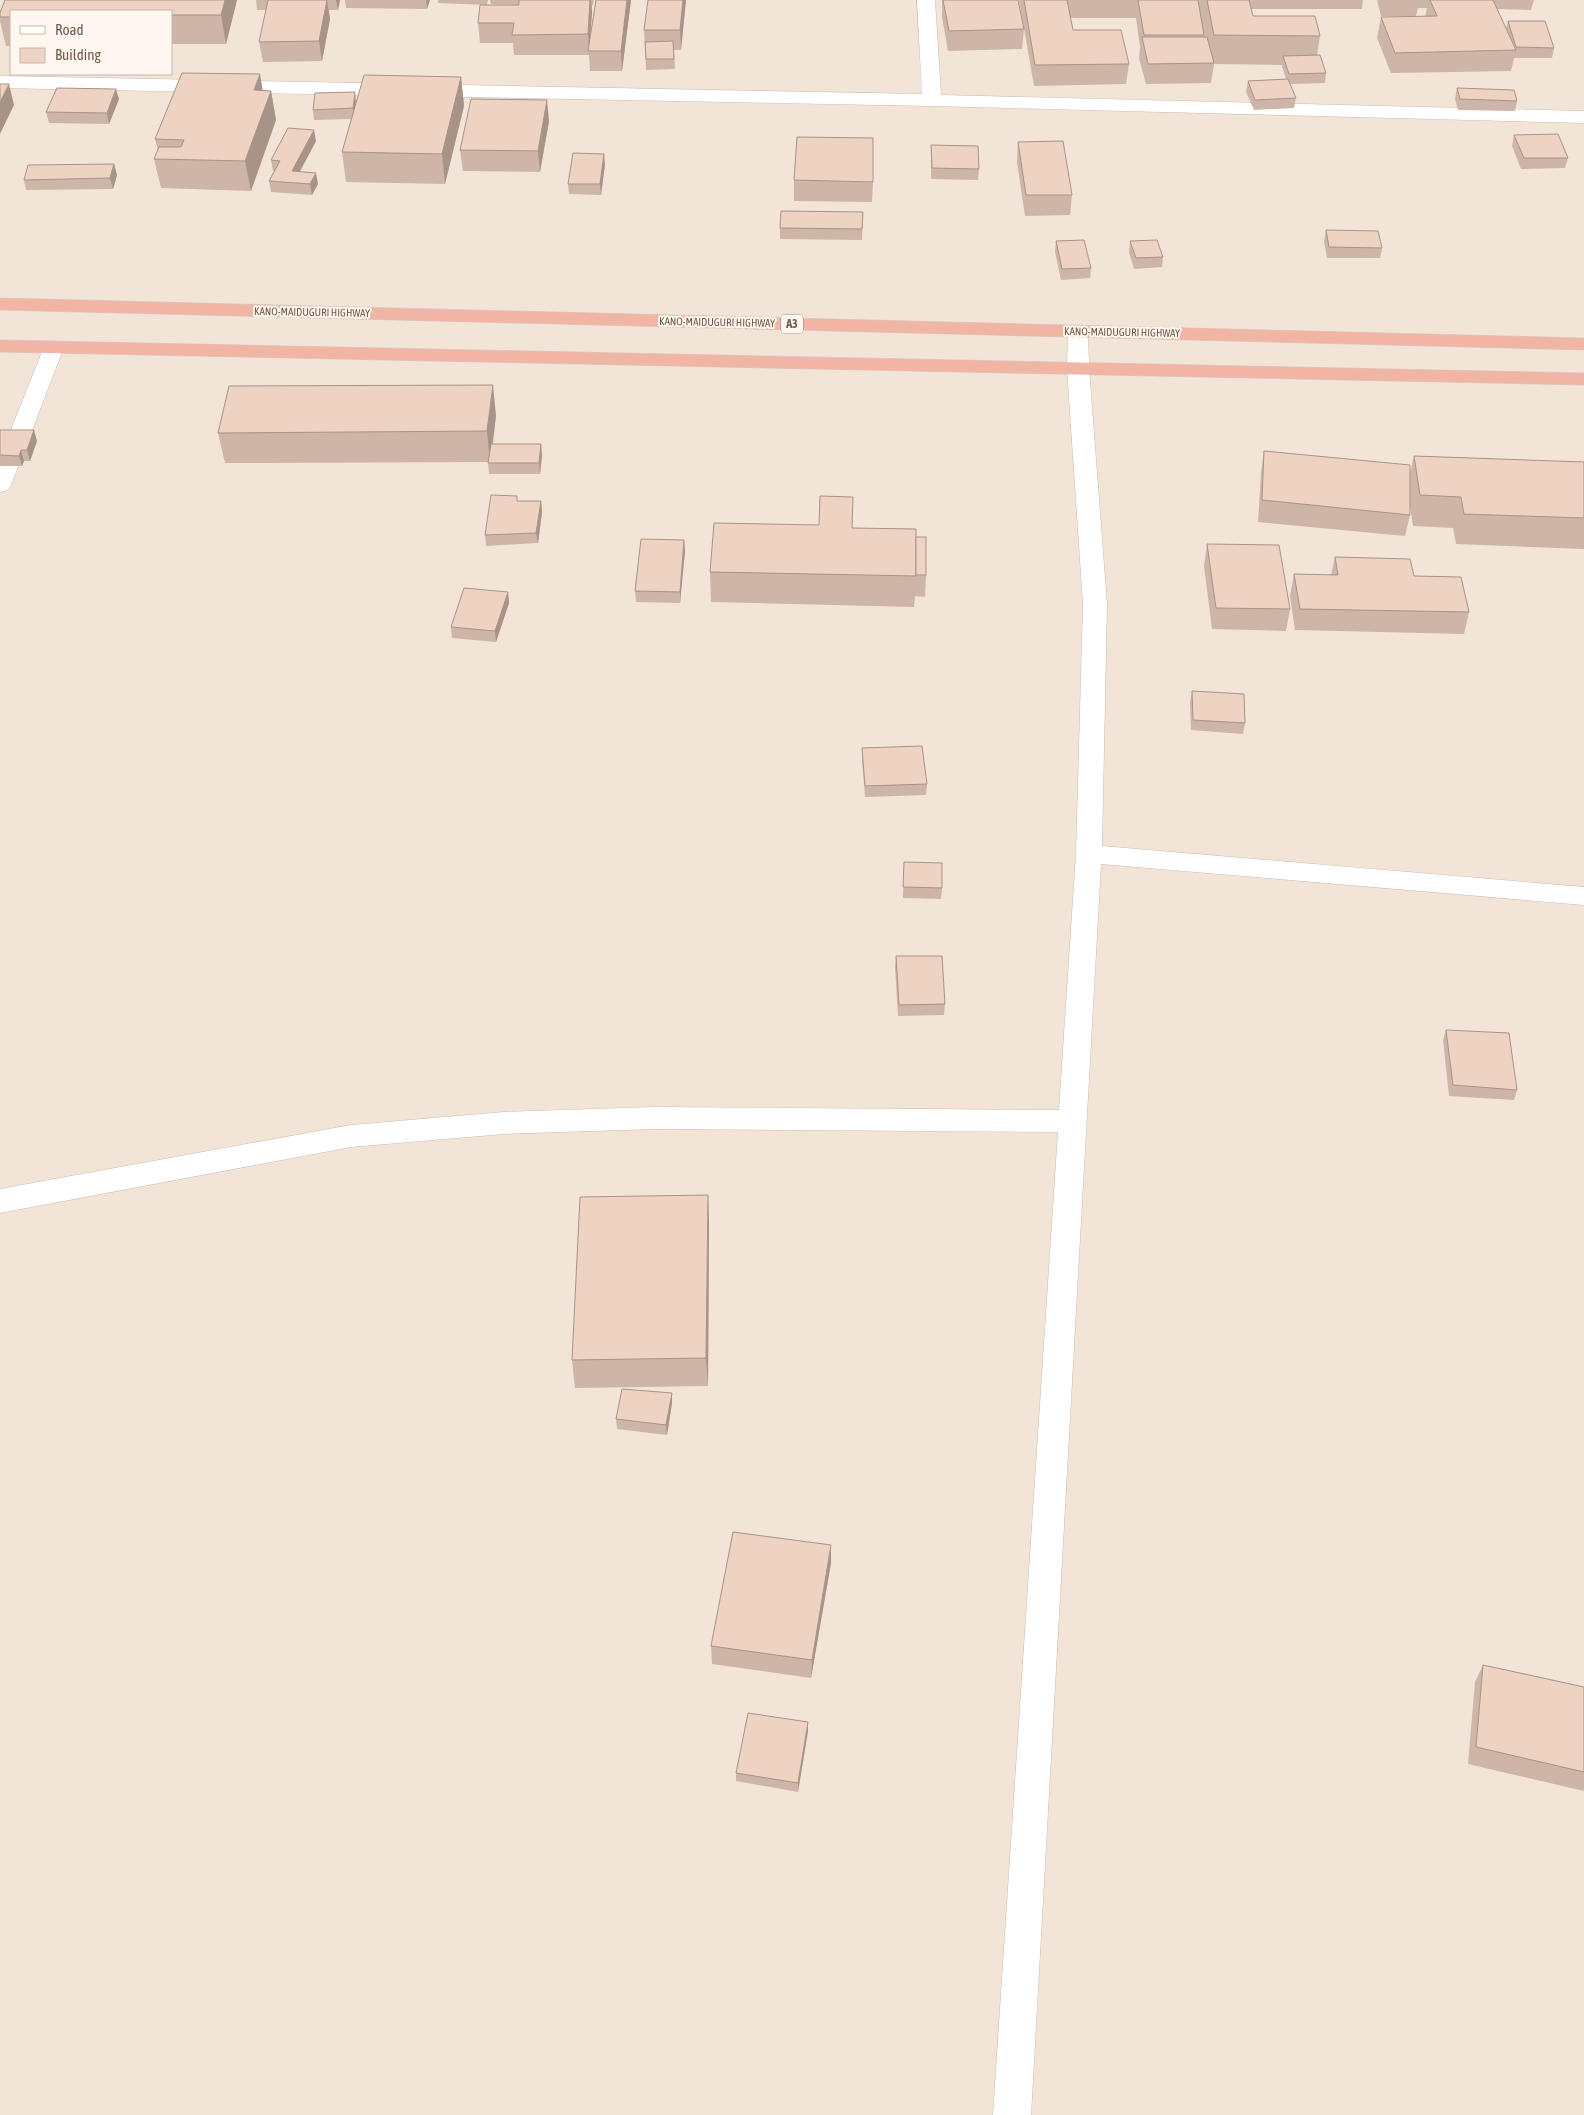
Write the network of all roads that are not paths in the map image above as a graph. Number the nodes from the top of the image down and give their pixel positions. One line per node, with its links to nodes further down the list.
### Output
1 (926, 0): 3 (street)
2 (0, 82): 3 (street)
3 (932, 100): 4 (street)
4 (1584, 117)
5 (0, 304): 6 (highway, KANO-MAIDUGURI HIGHWAY / A3)
6 (1078, 331): 7 (highway, KANO-MAIDUGURI HIGHWAY / A3); 10 (street)
7 (1584, 344)
8 (0, 346): 9 (highway)
9 (54, 347): 10 (highway); 12 (street)
10 (1078, 368): 11 (highway); 13 (street)
11 (1584, 380)
12 (0, 485)
13 (1089, 854): 14 (street); 15 (street)
14 (1584, 896)
15 (1073, 1121): 16 (street); 17 (street)
16 (0, 1201)
17 (1012, 2115)

